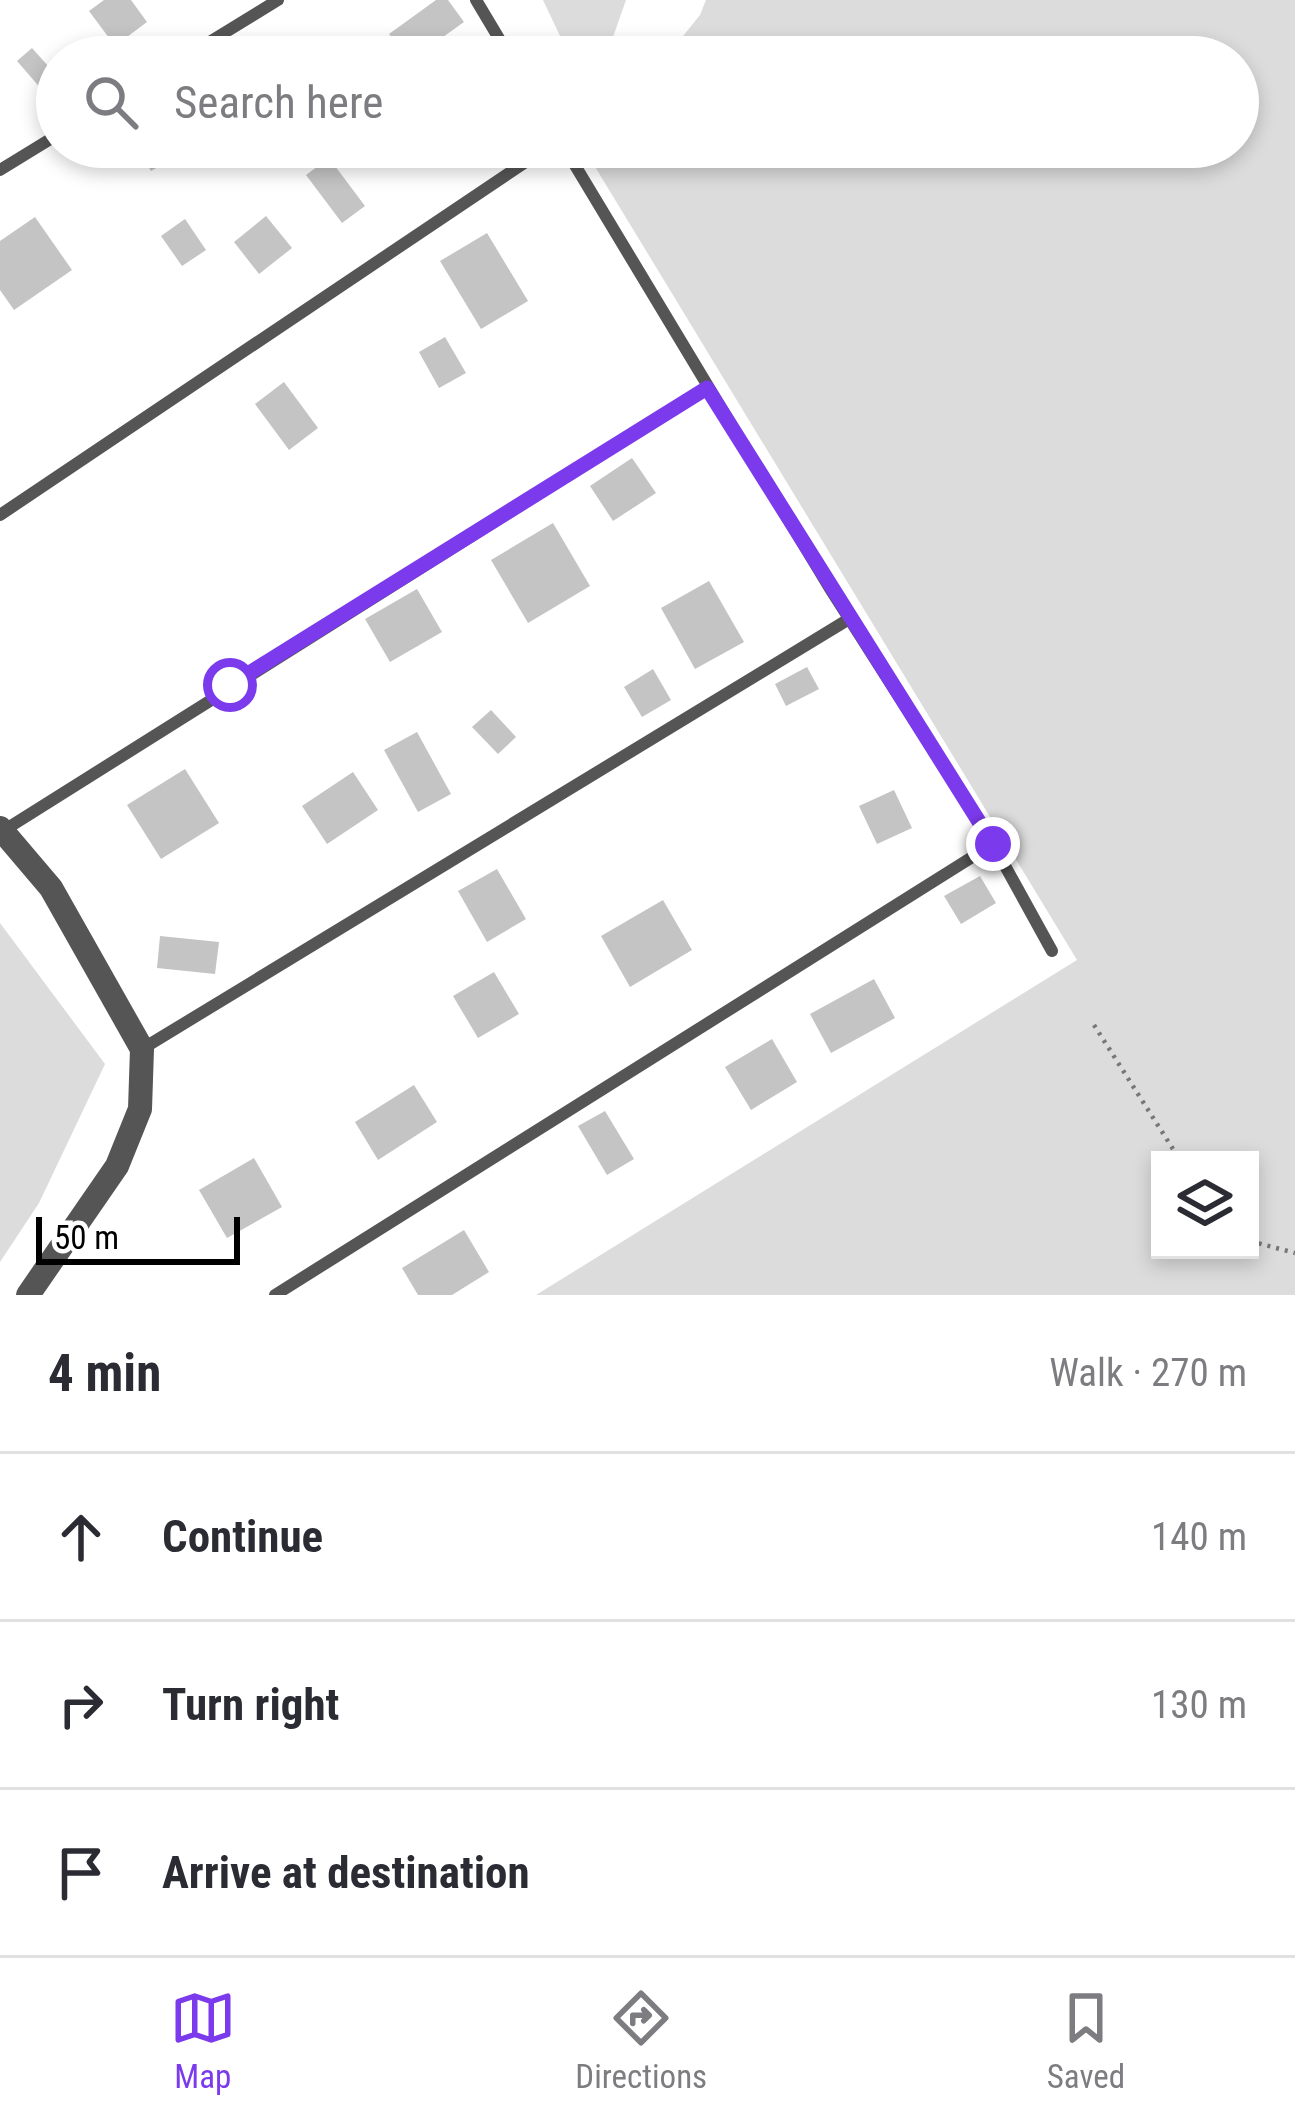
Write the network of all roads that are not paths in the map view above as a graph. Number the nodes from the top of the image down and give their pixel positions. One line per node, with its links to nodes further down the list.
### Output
1 (278, 0): 3 (lane)
2 (476, 0): 4 (lane)
3 (219, 36)
4 (497, 36)
5 (36, 148): 8 (lane)
6 (517, 168): 10 (lane)
7 (576, 168): 9 (lane)
8 (0, 170)
9 (707, 388): 11 (lane); 12 (lane)
10 (0, 515)
11 (849, 619): 13 (lane); 15 (lane)
12 (2, 830): 15 (street)
13 (993, 844): 14 (lane); 17 (lane)
14 (1052, 951)
15 (142, 1048): 16 (street)
16 (28, 1295)
17 (275, 1295)

